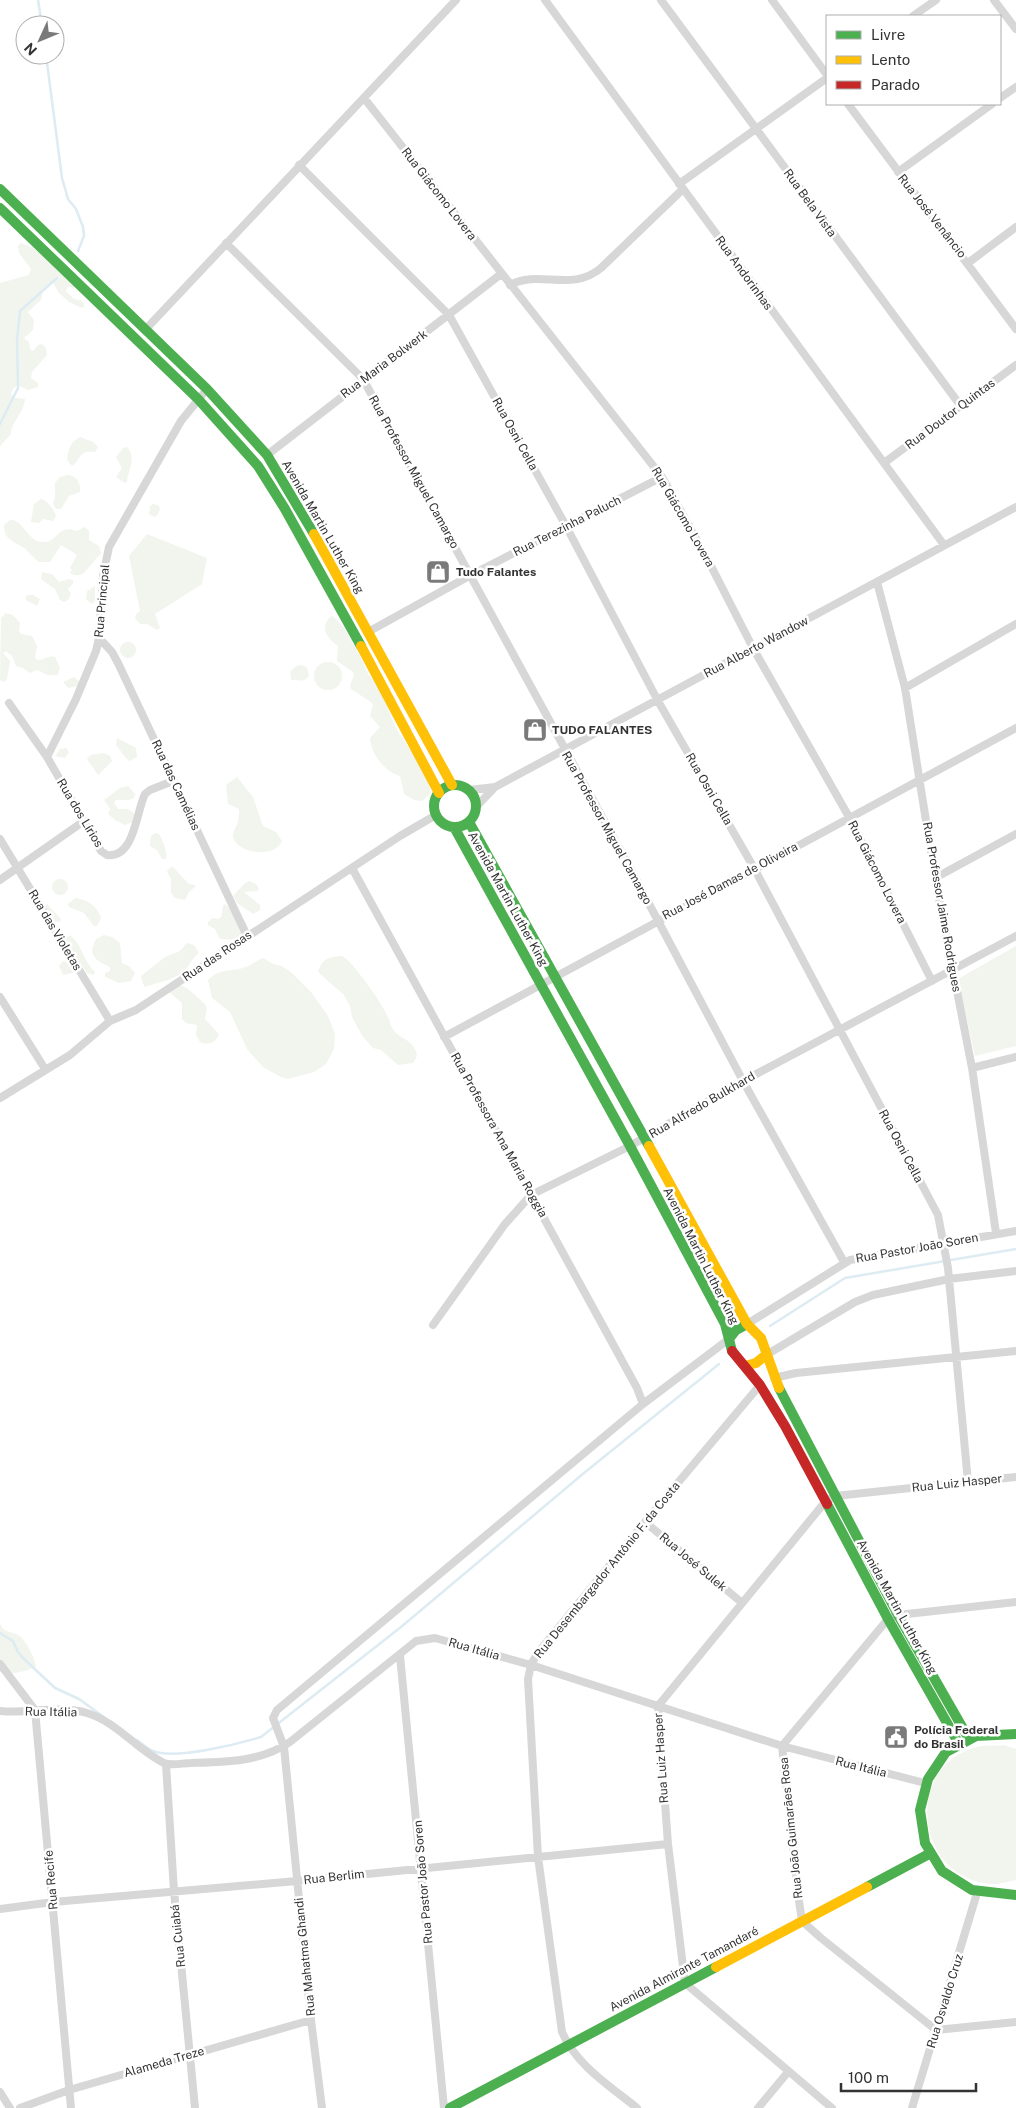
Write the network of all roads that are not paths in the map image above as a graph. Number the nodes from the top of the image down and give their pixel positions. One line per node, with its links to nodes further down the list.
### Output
1 (456, 0): 13 (street)
2 (545, 0): 19 (street, Rua Andorinhas)
3 (661, 0): 16 (street, Rua Bela Vista)
4 (772, 0): 9 (street)
5 (936, 0): 7 (street)
6 (994, 0): 8 (street)
7 (914, 15)
8 (1016, 29)
9 (826, 76)
10 (826, 78): 16 (street)
11 (1016, 87): 12 (street)
12 (1001, 97)
13 (364, 98): 17 (street); 25 (street, Rua Giácomo Lovera)
14 (849, 105): 18 (street, Rua José Venâncio)
15 (991, 105): 18 (street)
16 (756, 129): 19 (street); 34 (street, Rua Bela Vista)
17 (299, 165): 23 (street); 27 (street, Rua Osni Cella)
18 (898, 172): 24 (street, Rua José Venâncio)
19 (681, 186): 26 (street); 36 (street, Rua Andorinhas)
20 (0, 189): 29 (main road, Avenida Martin Luther King)
21 (0, 208): 33 (main road, Avenida Martin Luther King)
22 (1016, 227): 24 (street)
23 (226, 242): 29 (street); 31 (street, Rua Professor Miguel Camargo)
24 (968, 263): 28 (street, Rua José Venâncio)
25 (502, 274): 26 (street, Rua Giácomo Lovera); 27 (street, Rua Maria Bolwerk)
26 (510, 285): 37 (street, Rua Giácomo Lovera)
27 (449, 315): 31 (street, Rua Maria Bolwerk); 41 (street, Rua Osni Cella)
28 (1016, 329)
29 (145, 330): 32 (main road, Avenida Martin Luther King)
30 (1016, 365): 34 (street, Rua Doutor Quintas)
31 (363, 379): 35 (street, Rua Maria Bolwerk); 43 (street, Rua Professor Miguel Camargo)
32 (207, 388): 33 (street, Rua Principal); 35 (main road, Avenida Martin Luther King)
33 (198, 398): 40 (main road, Avenida Martin Luther King); 47 (street, Rua Principal)
34 (960, 405): 36 (street, Rua Doutor Quintas)
35 (266, 454): 38 (main road, Avenida Martin Luther King)
36 (884, 463): 42 (street, Rua Andorinhas)
37 (662, 477): 41 (street, Rua Terezinha Paluch); 48 (street, Rua Giácomo Lovera)
38 (297, 503): 40 (main road); 46 (main road, Avenida Martin Luther King)
39 (1016, 507): 42 (street, Rua Alberto Wandow)
40 (285, 509): 60 (main road, Avenida Martin Luther King)
41 (566, 526): 43 (street, Rua Terezinha Paluch); 50 (street, Rua Osni Cella)
42 (944, 545): 44 (street, Rua Alberto Wandow)
43 (471, 575): 46 (street, Rua Terezinha Paluch); 53 (street, Rua Professor Miguel Camargo)
44 (877, 582): 48 (street, Rua Alberto Wandow); 49 (street, Rua Professor Jaime Rodrigues)
45 (1016, 624): 49 (street)
46 (368, 632): 57 (main road, Avenida Martin Luther King)
47 (99, 638): 54 (street, Rua Principal); 56 (street, Rua das Camélias)
48 (753, 648): 50 (street, Rua Alberto Wandow); 63 (street, Rua Giácomo Lovera)
49 (905, 688): 55 (street, Rua Professor Jaime Rodrigues)
50 (658, 701): 53 (street, Rua Alberto Wandow); 71 (street, Rua Osni Cella)
51 (9, 703): 54 (street, Rua dos Lírios)
52 (1016, 728): 55 (street, Rua José Damas de Oliveira)
53 (565, 751): 58 (street, Rua Alberto Wandow); 74 (street, Rua Professor Miguel Camargo)
54 (47, 757): 64 (street, Rua dos Lírios)
55 (919, 779): 63 (street, Rua José Damas de Oliveira); 72 (street, Rua Professor Jaime Rodrigues)
56 (173, 781): 64 (street, Rua dos Lírios); 75 (street, Rua das Camélias)
57 (452, 785): 59 (main road); 60 (main road)
58 (495, 787): 59 (street, Rua Alberto Wandow); 61 (street, Rua Alberto Wandow)
59 (469, 790): 61 (main road)
60 (438, 793): 62 (main road)
61 (476, 807): 65 (main road)
62 (436, 815): 66 (main road); 70 (street, Rua das Rosas)
63 (849, 817): 71 (street, Rua José Damas de Oliveira); 79 (street, Rua Giácomo Lovera)
64 (84, 821): 69 (street)
65 (469, 822): 66 (main road); 78 (main road, Avenida Martin Luther King)
66 (454, 827): 80 (main road, Avenida Martin Luther King)
67 (1016, 834): 72 (street)
68 (0, 839): 69 (street, Rua das Violetas)
69 (17, 868): 73 (street); 82 (street, Rua das Violetas)
70 (352, 868): 75 (street, Rua das Rosas); 84 (street, Rua Professora Ana Maria Roggia)
71 (754, 868): 74 (street, Rua José Damas de Oliveira); 83 (street, Rua Osni Cella)
72 (935, 878): 77 (street, Rua Professor Jaime Rodrigues)
73 (0, 880)
74 (656, 921): 78 (street, Rua José Damas de Oliveira); 88 (street, Rua Professor Miguel Camargo)
75 (248, 936): 82 (street, Rua das Rosas)
76 (1016, 936): 77 (street, Rua Alfredo Bulkhard)
77 (952, 970): 79 (street, Rua Alfredo Bulkhard); 86 (street, Rua Professor Jaime Rodrigues)
78 (554, 978): 80 (street, Rua José Damas de Oliveira); 90 (main road, Avenida Martin Luther King)
79 (932, 981): 83 (street, Rua Alfredo Bulkhard)
80 (541, 985): 84 (street, Rua José Damas de Oliveira); 91 (main road, Avenida Martin Luther King)
81 (0, 997): 87 (street)
82 (110, 1021): 87 (street, Rua das Rosas)
83 (840, 1030): 88 (street, Rua Alfredo Bulkhard); 97 (street, Rua Osni Cella)
84 (444, 1037): 92 (street, Rua Professora Ana Maria Roggia)
85 (1016, 1057): 86 (street)
86 (972, 1068): 94 (street, Rua Professor Jaime Rodrigues)
87 (45, 1069): 89 (street, Rua das Rosas)
88 (743, 1081): 90 (street, Rua Alfredo Bulkhard); 98 (street, Rua Professor Miguel Camargo)
89 (0, 1098)
90 (643, 1138): 91 (street, Rua Alfredo Bulkhard); 95 (main road, Avenida Martin Luther King)
91 (630, 1146): 92 (street, Rua Alfredo Bulkhard); 96 (main road, Avenida Martin Luther King)
92 (531, 1195): 102 (street, Rua Alfredo Bulkhard); 110 (street, Rua Professora Ana Maria Roggia)
93 (1016, 1230): 94 (street, Rua Pastor João Soren)
94 (996, 1234): 97 (street, Rua Pastor João Soren)
95 (698, 1237): 96 (main road); 101 (main road, Avenida Martin Luther King)
96 (683, 1245): 103 (main road, Avenida Martin Luther King)
97 (945, 1246): 98 (street, Rua Pastor João Soren); 100 (street, Rua Osni Cella)
98 (844, 1262): 101 (street, Rua Pastor João Soren)
99 (1016, 1271): 100 (street)
100 (949, 1279): 105 (street); 106 (street, Rua Osni Cella)
101 (747, 1324): 103 (main road); 105 (main road, Avenida Martin Luther King)
102 (433, 1325)
103 (729, 1339): 107 (main road, Avenida Martin Luther King); 110 (street)
104 (1016, 1351): 106 (street)
105 (766, 1355): 107 (main road); 108 (main road, Avenida Martin Luther King)
106 (956, 1357): 108 (street); 114 (street, Rua Osni Cella)
107 (745, 1366): 109 (main road, Avenida Martin Luther King)
108 (774, 1378): 111 (main road, Avenida Martin Luther King)
109 (760, 1385): 112 (main road, Avenida Martin Luther King); 117 (street, Rua Desembargador Antônio F. da Costa)
110 (643, 1404): 132 (street, Rua Mahatma Ghandi)
111 (796, 1420): 112 (main road); 115 (main road, Avenida Martin Luther King)
112 (785, 1426): 116 (main road, Avenida Martin Luther King)
113 (1016, 1477): 114 (street, Rua Luiz Hasper)
114 (968, 1482): 115 (street, Rua Luiz Hasper)
115 (835, 1496): 116 (street, Rua Luiz Hasper); 120 (main road, Avenida Martin Luther King)
116 (825, 1502): 118 (street, Rua Luiz Hasper); 121 (main road, Avenida Martin Luther King)
117 (644, 1522): 118 (street, Rua José Sulek); 124 (street, Rua Desembargador Antônio F. da Costa)
118 (741, 1602): 125 (street, Rua Luiz Hasper)
119 (1016, 1602): 120 (street, Rua João Guimarães Rosa)
120 (898, 1614): 121 (street, Rua João Guimarães Rosa); 129 (main road, Avenida Martin Luther King)
121 (888, 1619): 130 (main road, Avenida Martin Luther King); 131 (street, Rua João Guimarães Rosa)
122 (400, 1656): 124 (street, Rua Itália); 132 (street, Rua Itália); 138 (street, Rua Pastor João Soren)
123 (0, 1664): 126 (street)
124 (531, 1665): 125 (street, Rua Itália); 137 (street, Rua Desembargador Antônio F. da Costa)
125 (658, 1706): 131 (street, Rua Itália); 135 (street, Rua Luiz Hasper)
126 (35, 1710): 127 (street, Rua Itália); 133 (street, Rua Itália); 143 (street, Rua Recife)
127 (0, 1711)
128 (1016, 1734): 129 (main road)
129 (969, 1738): 130 (main road)
130 (959, 1744): 134 (main road)
131 (782, 1746): 134 (street, Rua Itália); 145 (street, Rua João Guimarães Rosa)
132 (284, 1747): 133 (street, Rua Itália); 139 (street, Rua Mahatma Ghandi)
133 (166, 1764): 140 (street, Rua Cuiabá)
134 (925, 1783): 136 (main road)
135 (668, 1844): 137 (street, Rua Berlim); 146 (street, Rua Luiz Hasper)
136 (929, 1854): 141 (main road); 145 (main road, Avenida Almirante Tamandaré)
137 (538, 1857): 138 (street, Rua Berlim); 150 (street, Rua Desembargador Antônio F. da Costa)
138 (422, 1868): 139 (street, Rua Berlim); 160 (street, Rua Pastor João Soren)
139 (297, 1881): 140 (street, Rua Berlim); 147 (street, Rua Mahatma Ghandi)
140 (174, 1891): 143 (street, Rua Berlim); 151 (street, Rua Cuiabá)
141 (977, 1893): 142 (main road); 149 (street, Rua Osvaldo Cruz)
142 (1016, 1895)
143 (53, 1902): 144 (street, Rua Berlim); 153 (street, Rua Recife)
144 (0, 1910)
145 (802, 1921): 146 (main road, Avenida Almirante Tamandaré); 149 (street)
146 (685, 1983): 150 (main road, Avenida Almirante Tamandaré); 152 (street)
147 (311, 2020): 151 (street, Alameda Treze); 159 (street, Rua Mahatma Ghandi)
148 (1016, 2022): 149 (street)
149 (936, 2030): 165 (street, Rua Osvaldo Cruz)
150 (568, 2045): 161 (main road, Avenida Almirante Tamandaré); 162 (street, Rua Desembargador Antônio F. da Costa)
151 (190, 2054): 153 (street, Alameda Treze); 158 (street, Rua Cuiabá)
152 (788, 2072): 163 (street); 164 (street)
153 (69, 2090): 156 (street, Alameda Treze); 157 (street, Rua Recife)
154 (0, 2092): 155 (street)
155 (10, 2108)
156 (20, 2108)
157 (71, 2108)
158 (195, 2108)
159 (322, 2108)
160 (444, 2108)
161 (450, 2108)
162 (637, 2108)
163 (758, 2108)
164 (832, 2108)
165 (912, 2108)

